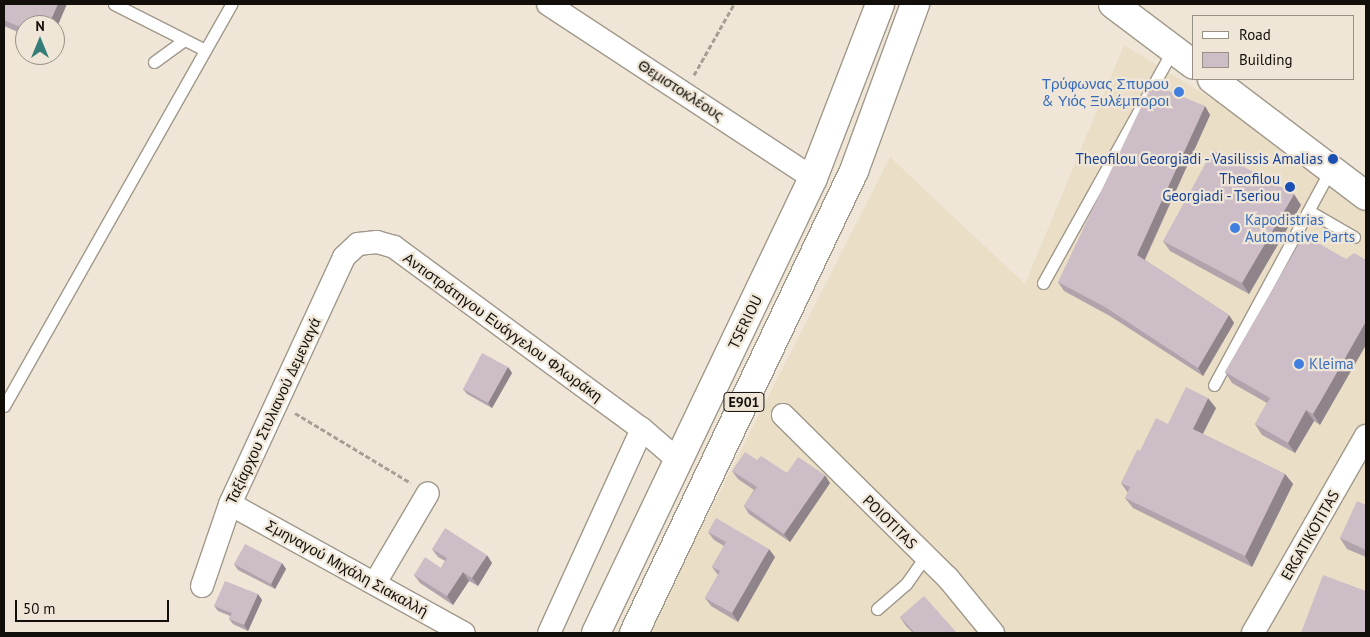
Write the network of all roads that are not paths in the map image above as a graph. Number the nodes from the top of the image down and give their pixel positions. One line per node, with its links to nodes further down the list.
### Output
1 (114, 4): 7 (lane)
2 (231, 4): 8 (lane)
3 (548, 4): 13 (street, Θεμιστοκλέους)
4 (880, 4): 13 (main road, TSERIOU / E901)
5 (915, 4): 34 (main road, E901)
6 (1113, 4): 9 (main road)
7 (184, 40): 8 (lane); 10 (lane)
8 (205, 50): 20 (lane)
9 (1183, 57): 18 (lane)
10 (154, 62)
11 (1213, 80): 12 (main road)
12 (1331, 169): 14 (main road); 15 (lane)
13 (813, 178): 24 (main road, TSERIOU / E901)
14 (1366, 196)
15 (1309, 211): 16 (lane); 19 (lane)
16 (1354, 237)
17 (358, 244): 22 (street, Αντιστράτηγου Ευάγγελου Φλωράκη); 26 (street, Ταξίαρχου Στυλιανού Δεμεναγά)
18 (1043, 283)
19 (1214, 385)
20 (4, 406)
21 (784, 415): 27 (street, POIOTITAS)
22 (642, 429): 24 (street, Αντιστράτηγου Ευάγγελου Φλωράκη); 32 (street)
23 (1366, 436): 36 (street, ERGATIKOTITAS)
24 (678, 460): 33 (main road, TSERIOU / E901)
25 (428, 493): 28 (street)
26 (230, 504): 28 (street, Σμηναγού Μιχάλη Σιακαλλή); 29 (street, Ταξίαρχου Στυλιανού Δεμεναγά)
27 (925, 557): 30 (lane); 35 (street, POIOTITAS)
28 (375, 583): 31 (street, Σμηναγού Μιχάλη Σιακαλλή)
29 (202, 586)
30 (877, 609)
31 (464, 633)
32 (549, 633)
33 (596, 633)
34 (634, 633)
35 (993, 633)
36 (1254, 633)

